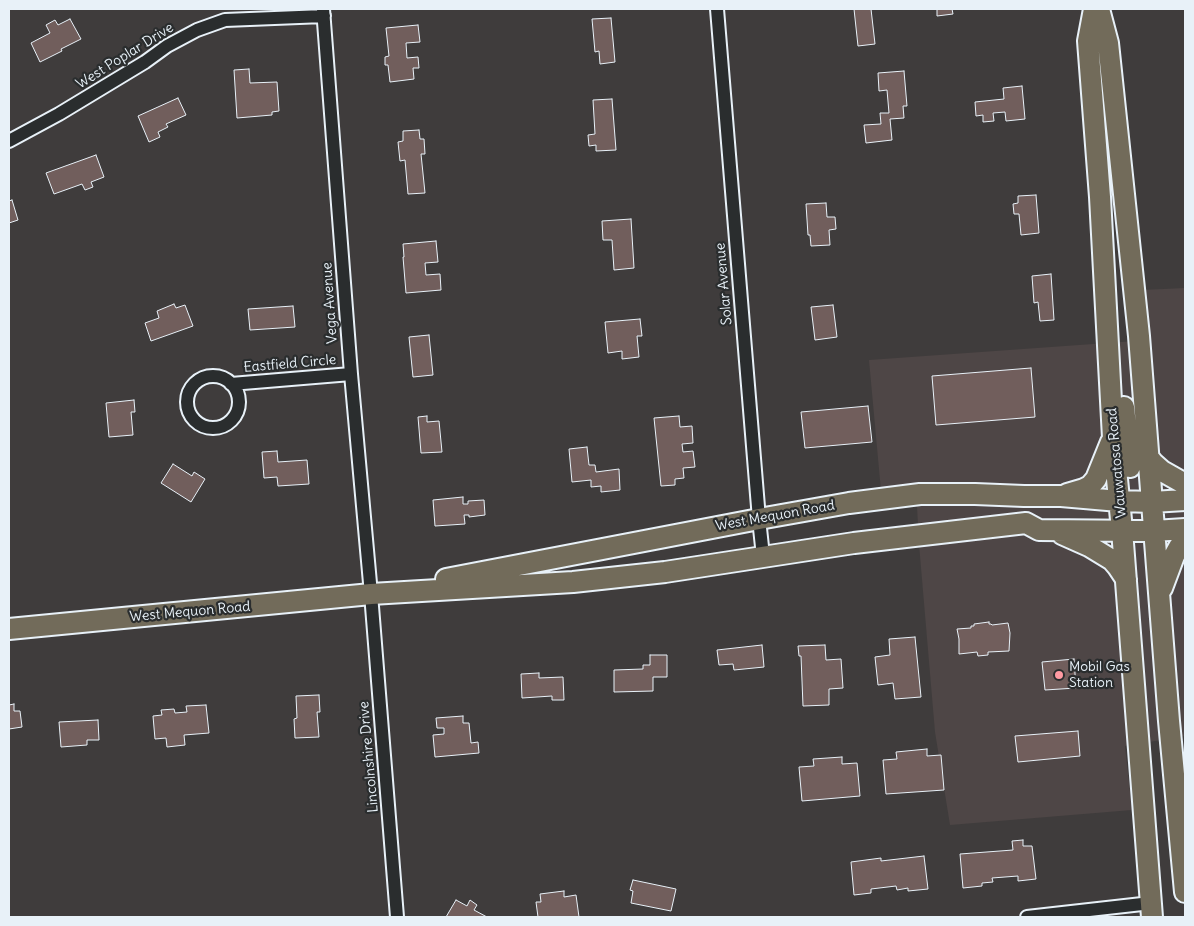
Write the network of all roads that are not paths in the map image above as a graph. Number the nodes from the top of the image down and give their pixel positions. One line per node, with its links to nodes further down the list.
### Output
1 (716, 9): 17 (street, Solar Avenue)
2 (1094, 9): 6 (main road, Wauwatosa Road)
3 (1099, 9): 10 (main road, Wauwatosa Road)
4 (323, 12): 5 (street, West Poplar Drive); 7 (street, Vega Avenue)
5 (9, 141)
6 (1108, 344): 9 (main road, Wauwatosa Road); 16 (main road)
7 (351, 374): 8 (street, Eastfield Circle); 24 (street, Vega Avenue)
8 (231, 384): 8 (street, Eastfield Circle)
9 (1113, 438): 13 (main road); 16 (main road, Wauwatosa Road)
10 (1148, 457): 11 (main road); 16 (main road, Wauwatosa Road)
11 (1185, 484)
12 (1024, 496): 13 (main road, West Mequon Road); 17 (main road, West Mequon Road); 18 (main road)
13 (1061, 496): 16 (main road, West Mequon Road)
14 (1185, 500): 16 (main road, West Mequon Road)
15 (1185, 513): 16 (main road)
16 (1137, 515): 18 (main road); 19 (main road, West Mequon Road); 20 (main road, West Mequon Road); 23 (main road, Wauwatosa Road); 25 (main road, Wauwatosa Road); 27 (main road)
17 (759, 519): 22 (street, Solar Avenue); 24 (main road, West Mequon Road)
18 (1026, 523): 20 (main road, West Mequon Road); 22 (main road, West Mequon Road)
19 (1185, 529)
20 (1056, 530): 23 (main road)
21 (1185, 541): 25 (main road)
22 (763, 556): 24 (main road, West Mequon Road)
23 (1126, 579): 29 (main road, Wauwatosa Road)
24 (371, 594): 26 (main road, West Mequon Road); 30 (street, Lincolnshire Drive)
25 (1159, 594): 27 (main road, Wauwatosa Road)
26 (9, 629)
27 (1169, 721): 28 (main road, Wauwatosa Road)
28 (1185, 892)
29 (1151, 910): 31 (street)
30 (397, 917)
31 (1027, 917)

